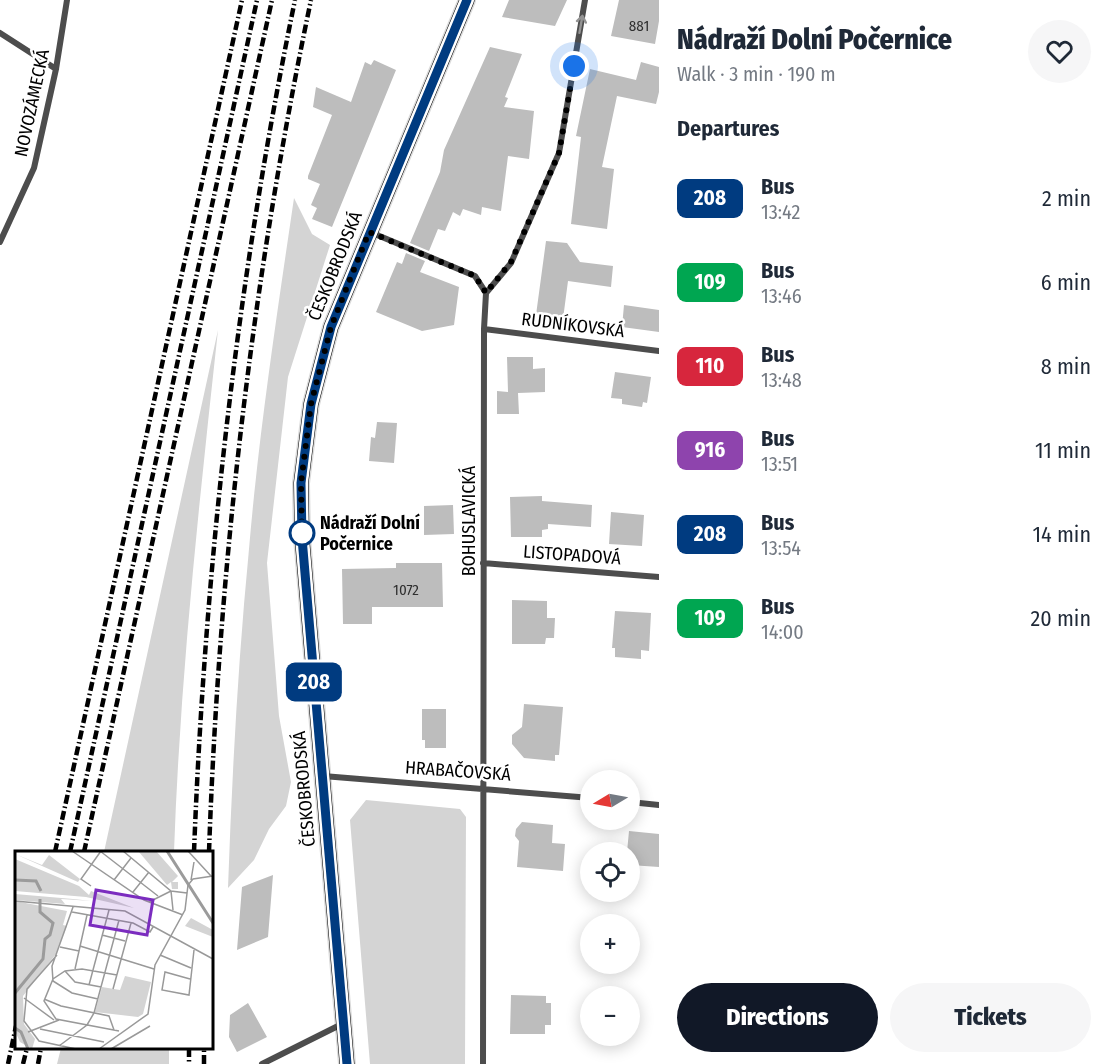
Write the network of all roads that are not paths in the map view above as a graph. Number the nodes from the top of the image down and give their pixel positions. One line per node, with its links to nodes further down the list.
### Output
1 (67, 0): 5 (street, NOVOZÁMECKÁ)
2 (467, 0): 6 (main road, ČESKOBRODSKÁ)
3 (585, 0): 8 (street, one-way to 3)
4 (0, 33): 5 (street)
5 (56, 69): 7 (street, NOVOZÁMECKÁ)
6 (369, 232): 8 (street); 13 (main road, ČESKOBRODSKÁ)
7 (0, 242)
8 (486, 293): 9 (street, BOHUSLAVICKÁ)
9 (484, 329): 10 (street, RUDNÍKOVSKÁ); 11 (street, BOHUSLAVICKÁ)
10 (659, 351)
11 (483, 563): 12 (street, LISTOPADOVÁ); 14 (street, BOHUSLAVICKÁ)
12 (659, 577)
13 (322, 776): 14 (street, HRABAČOVSKÁ); 18 (main road, ČESKOBRODSKÁ)
14 (484, 788): 15 (street, HRABAČOVSKÁ); 21 (street, BOHUSLAVICKÁ)
15 (580, 797)
16 (640, 803): 17 (street)
17 (659, 805)
18 (343, 1023): 19 (street); 20 (main road, ČESKOBRODSKÁ)
19 (262, 1064)
20 (347, 1064)
21 (483, 1064)

